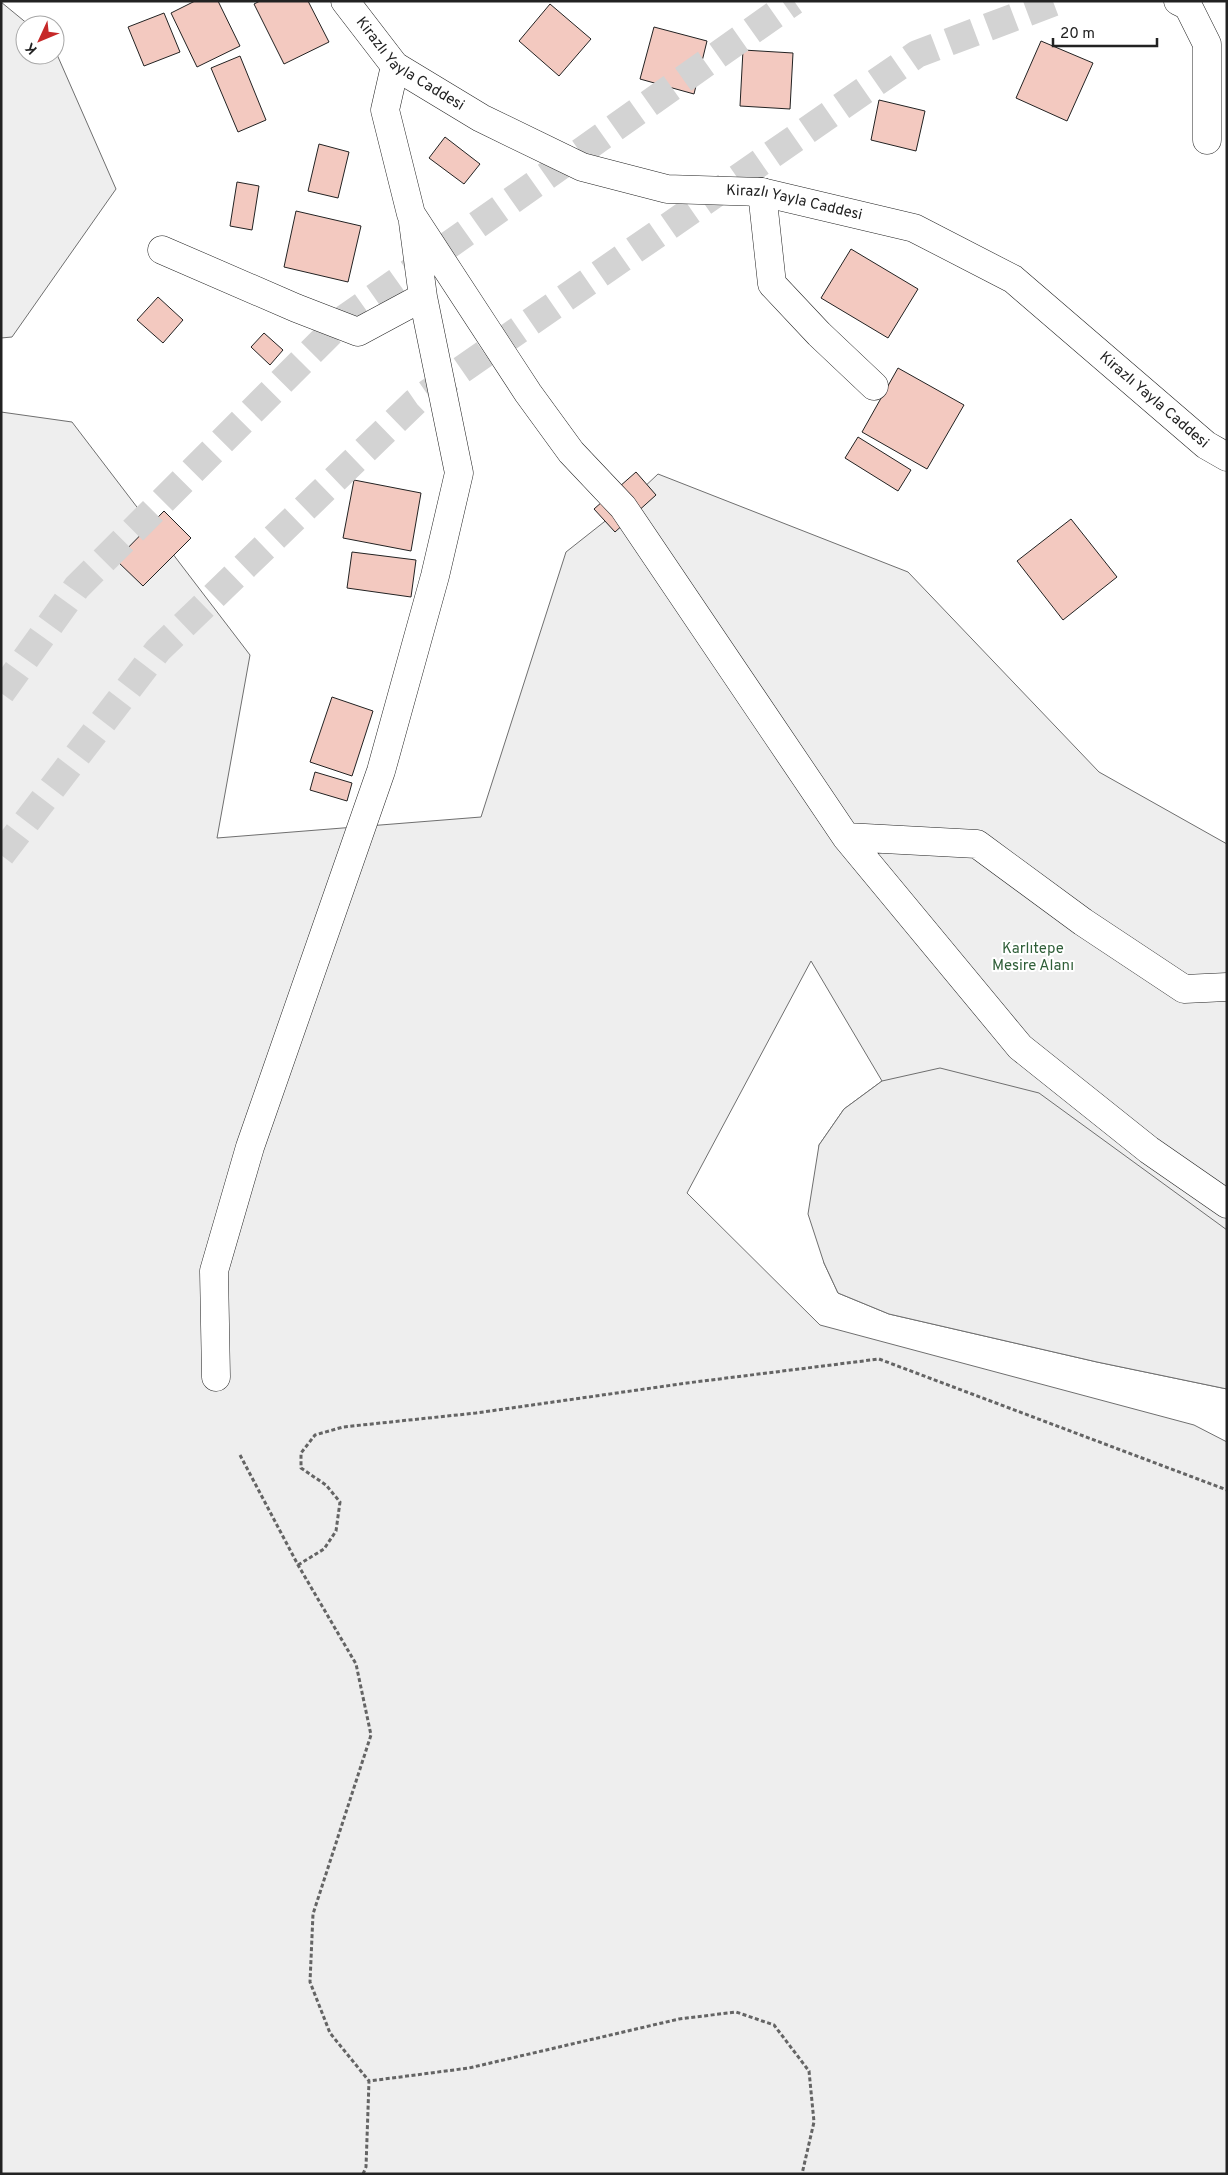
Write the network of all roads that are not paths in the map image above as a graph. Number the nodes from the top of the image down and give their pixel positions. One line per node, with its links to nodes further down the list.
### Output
1 (345, 1): 3 (street, Kirazlı Yayla Caddesi)
2 (1178, 1): 4 (street)
3 (394, 66): 5 (street, Kirazlı Yayla Caddesi); 6 (street)
4 (1207, 140)
5 (762, 192): 9 (street); 10 (street, Kirazlı Yayla Caddesi)
6 (411, 214): 8 (street); 11 (street)
7 (162, 250): 8 (street)
8 (423, 297): 14 (street)
9 (874, 386)
10 (1227, 457)
11 (846, 837): 12 (street); 13 (street)
12 (1227, 987)
13 (1227, 1204)
14 (216, 1377)

